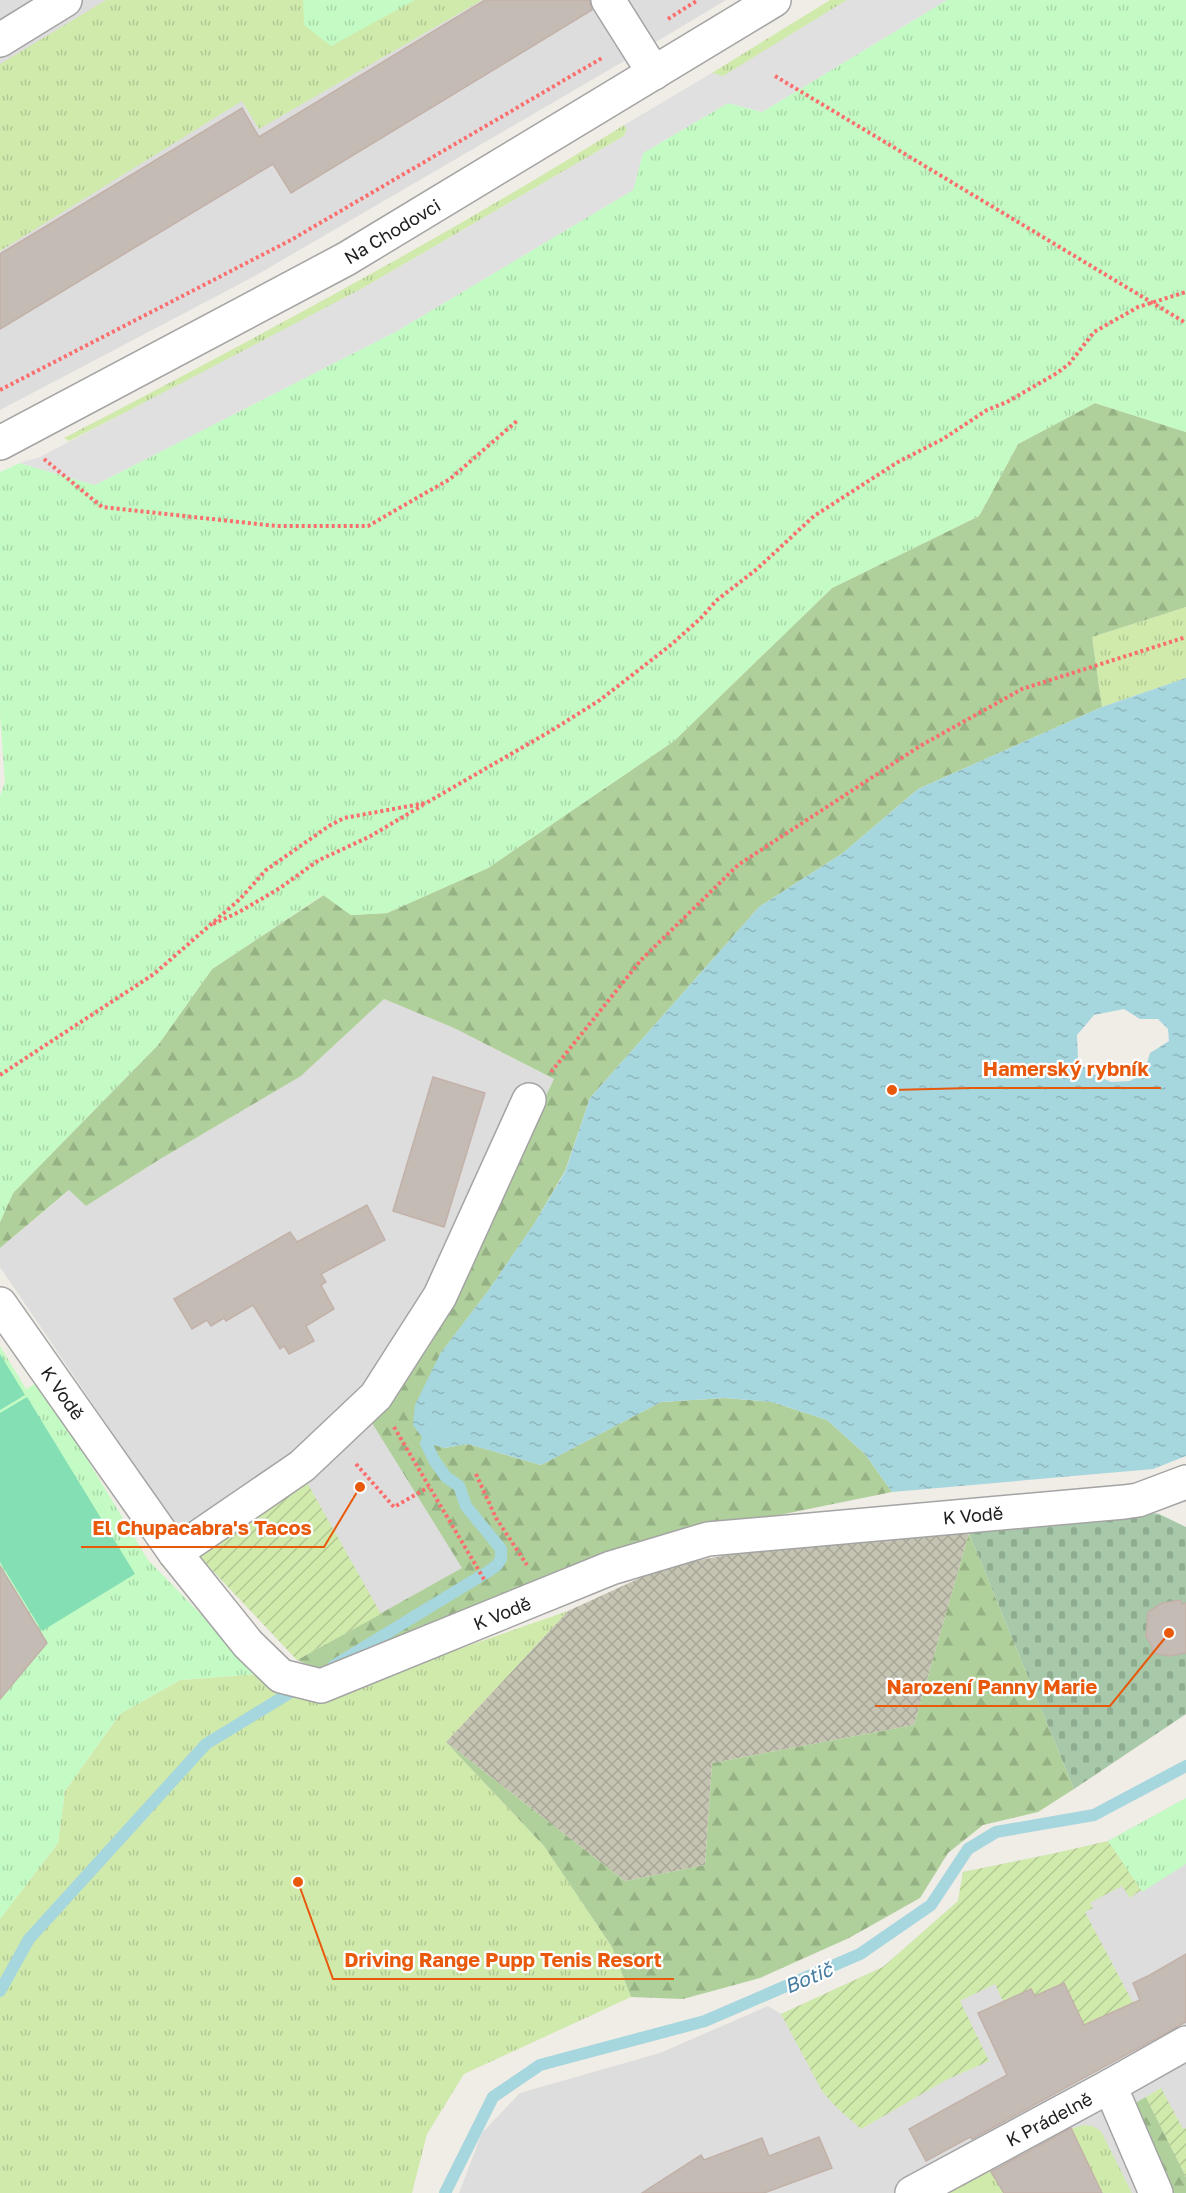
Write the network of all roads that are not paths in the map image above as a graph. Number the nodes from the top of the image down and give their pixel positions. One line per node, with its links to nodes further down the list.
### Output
1 (65, 0): 4 (street)
2 (608, 0): 5 (street)
3 (774, 0): 5 (street, Na Chodovci)
4 (0, 40)
5 (654, 73): 6 (street, Na Chodovci)
6 (0, 443)
7 (529, 1100): 10 (street)
8 (0, 1304): 10 (street, K Vodě)
9 (1186, 1482): 10 (street, K Vodě)
10 (174, 1553)
11 (1186, 2043): 12 (street, K Prádelně)
12 (1110, 2086): 13 (street, K Prádelně); 14 (street)
13 (912, 2193)
14 (1156, 2193)

